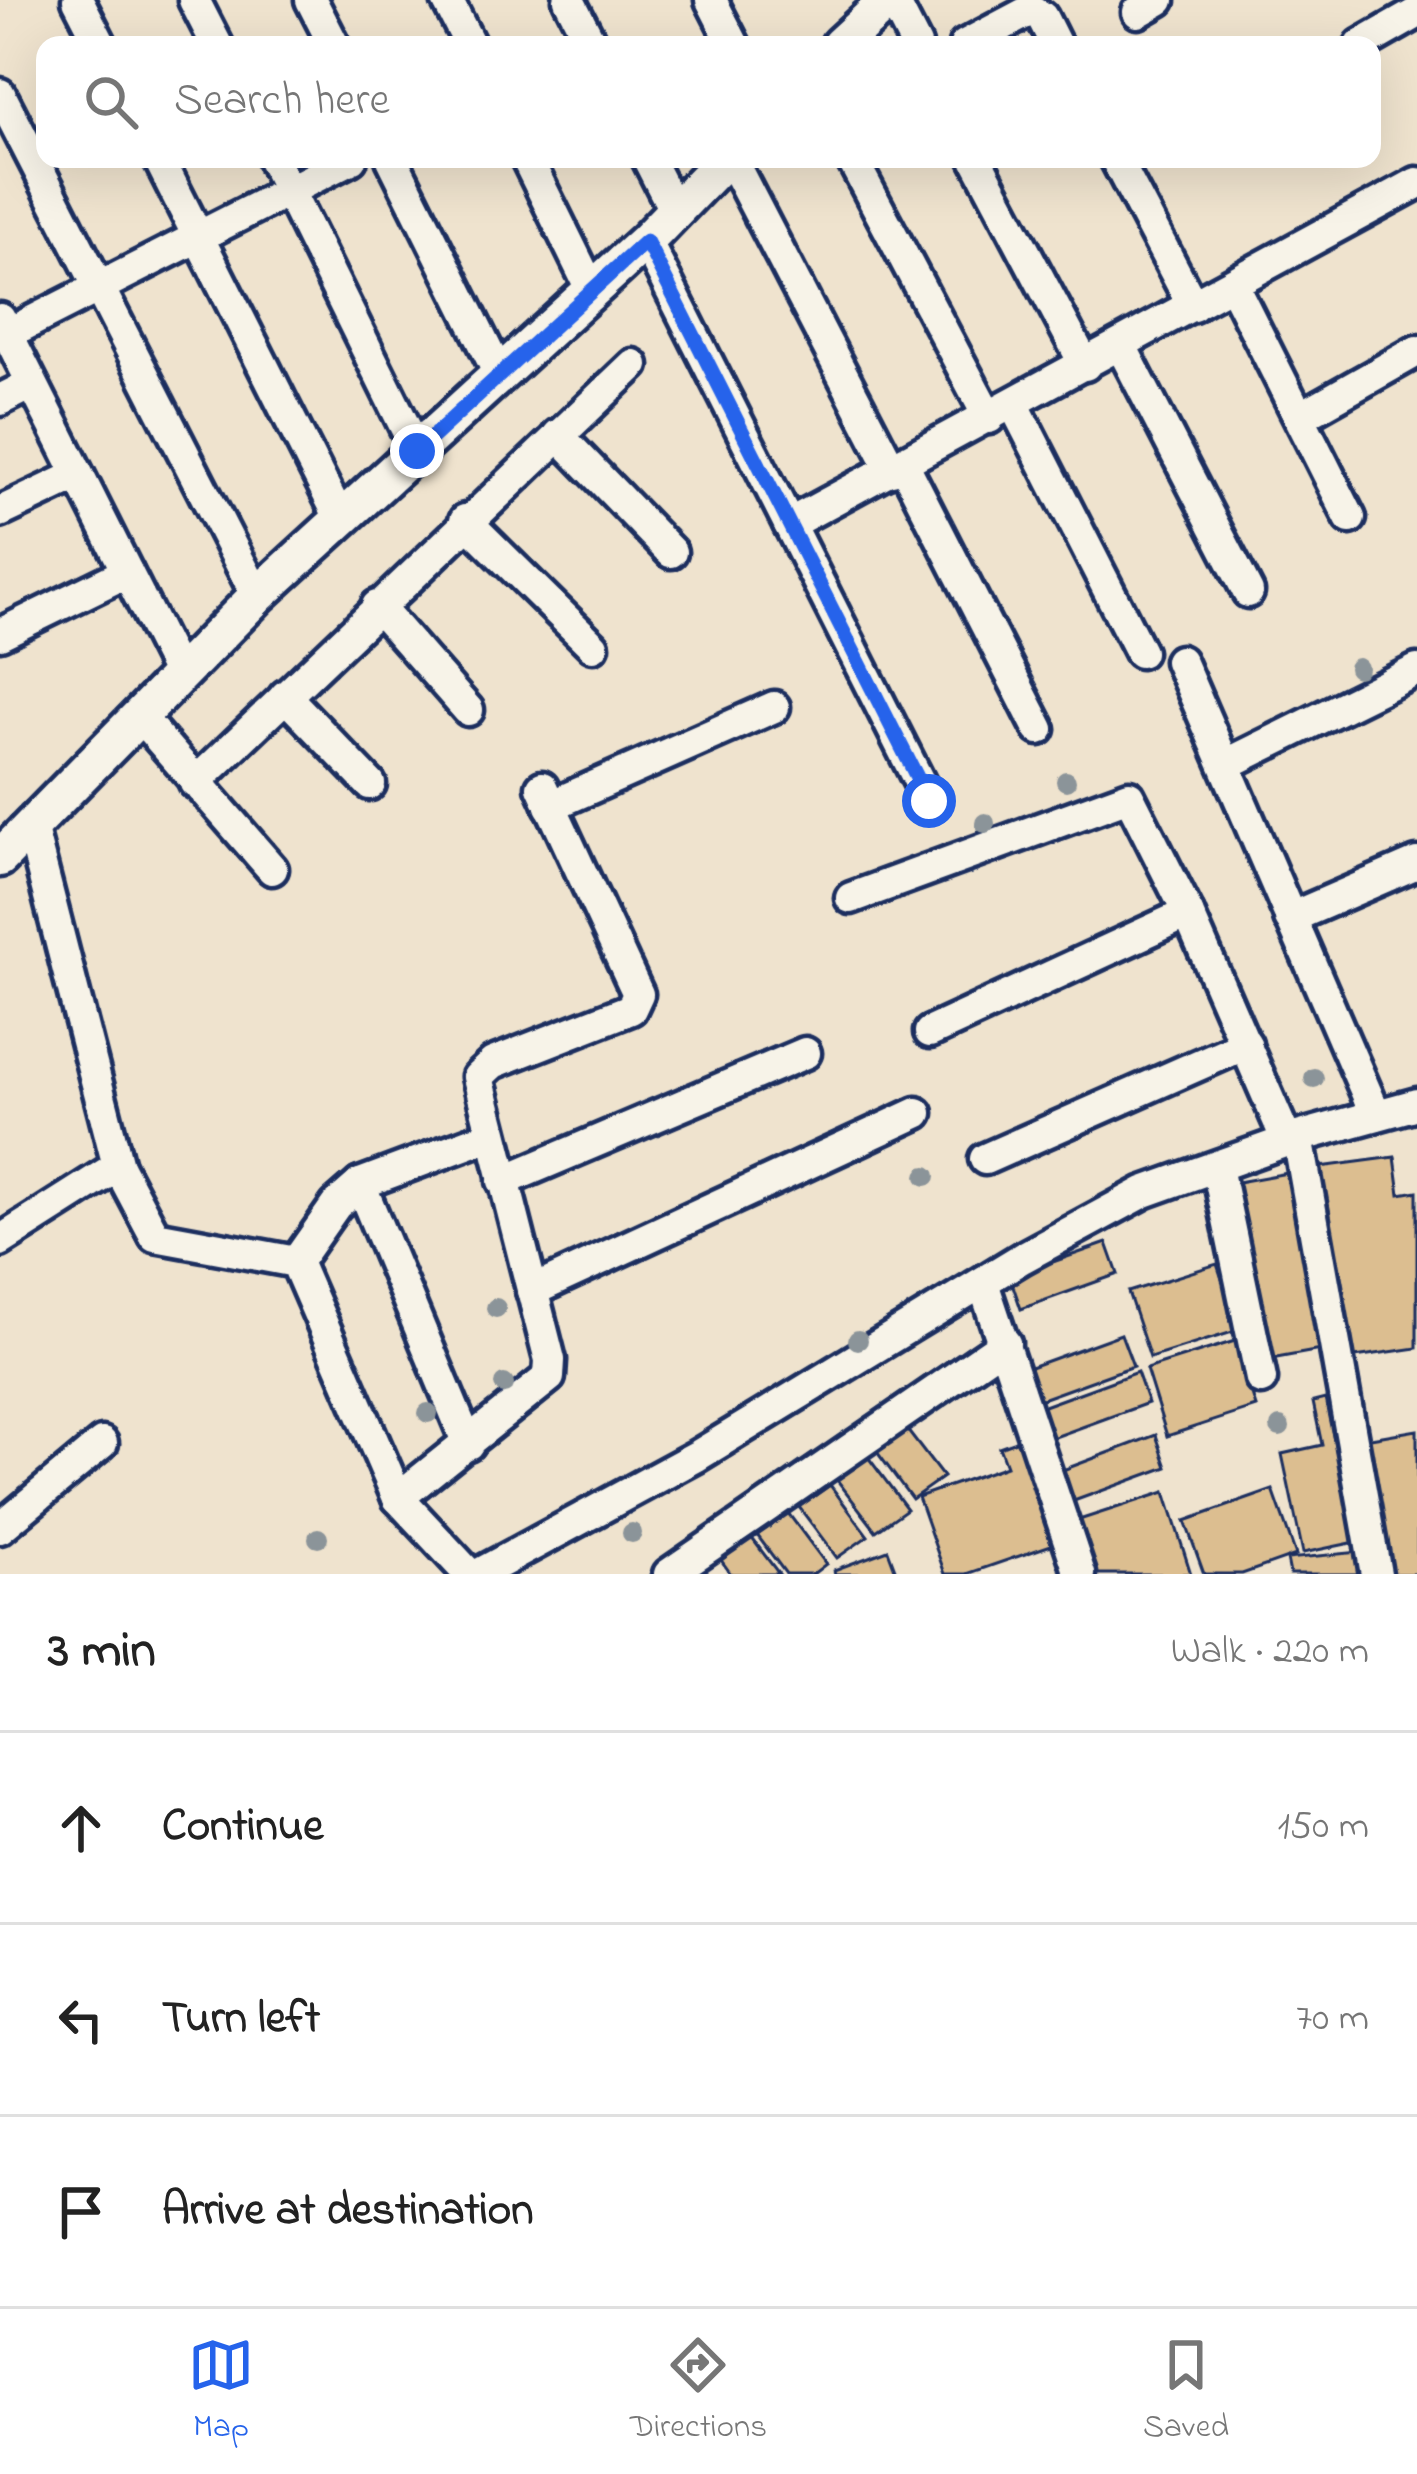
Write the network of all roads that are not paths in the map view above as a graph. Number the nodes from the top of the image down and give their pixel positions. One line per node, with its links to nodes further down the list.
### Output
1 (78, 0): 9 (street)
2 (194, 0): 10 (street)
3 (310, 0): 11 (street)
4 (447, 0): 12 (street)
5 (569, 0): 13 (street)
6 (712, 0): 14 (street)
7 (886, 1): 15 (street); 16 (street)
8 (1417, 13): 19 (street)
9 (96, 36)
10 (212, 36)
11 (329, 36)
12 (465, 36)
13 (587, 36)
14 (730, 36)
15 (849, 36)
16 (910, 36)
17 (982, 36): 18 (street)
18 (1052, 36)
19 (1376, 36)
20 (0, 94): 21 (street)
21 (36, 166)
22 (37, 168): 40 (street)
23 (164, 168): 37 (street)
24 (278, 168): 35 (street)
25 (334, 168): 35 (street)
26 (396, 168): 48 (street)
27 (531, 168): 41 (street)
28 (652, 168): 36 (street)
29 (719, 168): 36 (street)
30 (733, 168): 55 (street)
31 (857, 168): 51 (street)
32 (981, 168): 47 (street)
33 (1121, 168): 42 (street)
34 (1417, 183): 39 (street)
35 (290, 192): 37 (street); 54 (street)
36 (674, 212): 38 (street)
37 (198, 237): 40 (street); 59 (street)
38 (646, 241): 41 (street); 61 (street)
39 (1233, 285): 42 (street); 52 (street)
40 (97, 287): 43 (street); 65 (street)
41 (592, 291): 48 (street)
42 (1193, 306): 44 (street)
43 (4, 327): 49 (street)
44 (1121, 346): 47 (street); 64 (street)
45 (1417, 350): 52 (street)
46 (633, 365): 53 (street)
47 (1085, 365): 51 (street)
48 (500, 376): 54 (street)
49 (32, 384): 50 (street); 56 (street)
50 (0, 400)
51 (1001, 411): 55 (street); 69 (street)
52 (1300, 417): 58 (street)
53 (558, 435): 60 (street); 62 (street)
54 (417, 451): 59 (street)
55 (897, 466): 61 (street); 77 (street)
56 (78, 476): 57 (street); 63 (street)
57 (0, 512)
58 (1350, 518)
59 (341, 520): 65 (street)
60 (465, 520): 66 (street); 68 (street)
61 (789, 524): 81 (street)
62 (671, 552)
63 (127, 572): 67 (street); 72 (street)
64 (1248, 592)
65 (257, 596): 72 (street)
66 (377, 606): 73 (street); 75 (street)
67 (0, 634)
68 (593, 646)
69 (1140, 652)
70 (1180, 661): 78 (street)
71 (1417, 670): 78 (street)
72 (179, 675): 76 (street)
73 (285, 696): 79 (street); 80 (street)
74 (774, 706): 95 (street)
75 (468, 710)
76 (141, 718): 79 (street); 82 (street)
77 (1039, 729)
78 (1227, 764): 88 (street)
79 (195, 783): 85 (street)
80 (370, 784)
81 (929, 801)
82 (32, 830): 83 (street); 98 (street)
83 (0, 858)
84 (1417, 863): 88 (street)
85 (272, 869)
86 (851, 898): 87 (street)
87 (1188, 913): 89 (street); 90 (street)
88 (1290, 918): 94 (street)
89 (930, 1032)
90 (1246, 1044): 96 (street); 97 (street)
91 (805, 1054): 100 (street)
92 (1417, 1103): 94 (street)
93 (917, 1113): 105 (street)
94 (1376, 1115): 96 (street)
95 (490, 1135): 100 (street); 101 (street)
96 (1293, 1139): 99 (street); 116 (street)
97 (985, 1159)
98 (118, 1166): 102 (street); 103 (street)
99 (1216, 1167): 104 (street); 107 (street)
100 (503, 1181): 105 (street)
101 (360, 1184): 103 (street); 109 (street)
102 (0, 1241)
103 (296, 1262): 110 (street)
104 (983, 1283): 106 (street); 113 (street)
105 (532, 1291): 109 (street)
106 (1005, 1343): 114 (street); 115 (street)
107 (1261, 1379)
108 (103, 1442): 111 (street)
109 (468, 1444): 110 (street)
110 (398, 1498): 112 (street)
111 (0, 1528)
112 (469, 1574)
113 (479, 1574)
114 (669, 1574)
115 (1080, 1574)
116 (1376, 1574)

